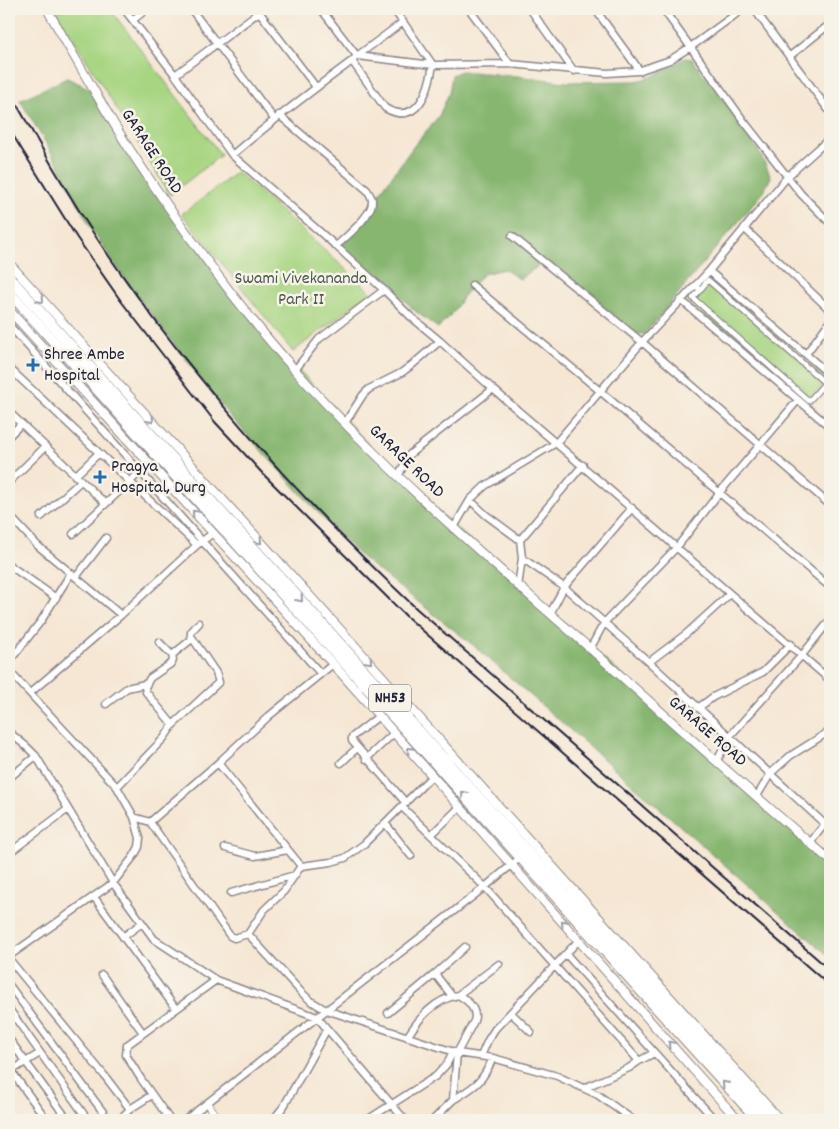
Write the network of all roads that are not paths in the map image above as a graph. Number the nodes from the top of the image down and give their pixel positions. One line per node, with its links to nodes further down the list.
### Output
1 (47, 9): 52 (street, GARAGE ROAD)
2 (124, 9): 14 (street)
3 (146, 9): 14 (street)
4 (191, 9): 17 (street)
5 (321, 9): 20 (street)
6 (393, 9): 15 (street)
7 (469, 9): 21 (street)
8 (530, 9): 23 (street)
9 (595, 9): 24 (street)
10 (663, 9): 18 (street)
11 (743, 9): 18 (street)
12 (754, 9): 19 (street)
13 (260, 10): 17 (street); 26 (street)
14 (134, 19): 25 (street)
15 (403, 22): 20 (street); 22 (street)
16 (830, 24): 19 (street)
17 (217, 43): 25 (street); 28 (street)
18 (692, 46): 24 (street); 31 (street)
19 (790, 56): 27 (street)
20 (354, 58): 22 (street); 22 (street); 26 (street)
21 (510, 64): 22 (street); 23 (street)
22 (433, 65)
23 (574, 71): 24 (street)
24 (640, 71)
25 (176, 76): 30 (street)
26 (316, 87): 28 (street)
27 (830, 112)
28 (277, 117): 30 (street); 35 (street)
29 (830, 138): 31 (street)
30 (232, 155): 35 (street)
31 (788, 176): 32 (street); 33 (street)
32 (830, 223)
33 (744, 228): 37 (street); 45 (street)
34 (512, 236): 49 (street)
35 (336, 246): 41 (street)
36 (9, 264): 218 (street, one-way to 218)
37 (709, 271): 40 (street); 50 (street)
38 (9, 277): 217 (highway, NH53, one-way to 217)
39 (472, 285): 55 (street)
40 (697, 288): 40 (street); 43 (street)
41 (384, 290): 48 (street); 52 (street)
42 (9, 292): 100 (highway, NH53)
43 (680, 300): 49 (street); 56 (street)
44 (9, 310): 66 (street)
45 (830, 310)
46 (830, 321): 50 (street)
47 (9, 325): 68 (street)
48 (440, 340): 54 (street); 58 (street)
49 (642, 342): 55 (street); 63 (street)
50 (806, 354): 53 (street)
51 (9, 368): 65 (street)
52 (295, 370): 58 (street, GARAGE ROAD)
53 (830, 375)
54 (493, 389): 62 (street); 70 (street)
55 (600, 391): 62 (street); 74 (street)
56 (798, 400): 60 (street); 63 (street)
57 (9, 412): 59 (street)
58 (345, 423): 70 (street, GARAGE ROAD)
59 (21, 424): 61 (street); 64 (street)
60 (830, 427)
61 (9, 436)
62 (556, 443): 67 (street); 75 (street)
63 (760, 446): 74 (street); 77 (street)
64 (44, 447): 69 (street); 71 (street)
65 (99, 453): 69 (street); 73 (street)
66 (149, 464): 68 (street); 83 (street, one-way to 66)
67 (583, 465): 78 (street); 85 (street)
68 (141, 472): 73 (street); 86 (street)
69 (75, 476): 72 (street)
70 (398, 476): 81 (street, GARAGE ROAD)
71 (10, 481)
72 (81, 481): 76 (street); 80 (street)
73 (130, 482): 76 (street); 86 (street)
74 (720, 492): 87 (street); 93 (street)
75 (470, 500): 81 (street); 85 (street)
76 (106, 504): 82 (street)
77 (830, 505)
78 (632, 508): 87 (street); 92 (street)
79 (9, 515): 90 (street)
80 (41, 517)
81 (453, 529): 91 (street, GARAGE ROAD)
82 (73, 534)
83 (213, 534): 86 (street); 100 (street)
84 (106, 538): 90 (street)
85 (520, 540): 88 (street)
86 (200, 543): 96 (street); 112 (street)
87 (677, 546): 94 (street); 101 (street)
88 (522, 558): 91 (street); 92 (street)
89 (9, 564): 95 (street)
90 (73, 575): 95 (street); 96 (street)
91 (518, 587): 97 (street, GARAGE ROAD)
92 (564, 587): 97 (street); 101 (street)
93 (830, 587)
94 (730, 594): 104 (street); 109 (street)
95 (56, 598): 108 (street)
96 (121, 614): 115 (street)
97 (550, 614): 105 (street, GARAGE ROAD)
98 (830, 620): 106 (street)
99 (199, 623): 102 (street)
100 (302, 623): 110 (street); 150 (highway, NH53, one-way to 100)
101 (604, 623): 105 (street); 109 (street)
102 (192, 639): 107 (street); 119 (street)
103 (159, 642): 107 (street)
104 (791, 644): 106 (street); 117 (street)
105 (590, 649): 127 (street, GARAGE ROAD)
106 (803, 654): 113 (street); 123 (street)
107 (172, 655): 114 (street)
108 (9, 662)
109 (649, 662): 117 (street)
110 (333, 664): 112 (street); 118 (street)
111 (9, 671): 115 (street)
112 (321, 674): 128 (street)
113 (830, 680)
114 (145, 684): 116 (street); 119 (street)
115 (30, 693): 133 (street)
116 (106, 704)
117 (698, 708): 123 (street)
118 (379, 716): 122 (street); 124 (street)
119 (173, 725): 133 (street)
120 (830, 731): 130 (street)
121 (9, 732): 125 (street)
122 (394, 733): 126 (street); 131 (street, one-way to 122)
123 (729, 737): 127 (street); 130 (street)
124 (357, 748): 126 (street); 129 (street)
125 (36, 756): 132 (street); 137 (street)
126 (366, 758): 135 (street)
127 (717, 761): 134 (street, GARAGE ROAD)
128 (218, 763): 140 (street); 147 (street)
129 (340, 763)
130 (771, 773): 134 (street); 142 (street)
131 (432, 776): 135 (street); 136 (street)
132 (9, 778)
133 (117, 787): 138 (street)
134 (757, 796): 145 (street, GARAGE ROAD)
135 (404, 805): 141 (street); 144 (street)
136 (460, 807): 144 (street); 152 (street)
137 (68, 809): 148 (street); 155 (street)
138 (134, 816): 140 (street); 155 (street)
139 (830, 820): 142 (street)
140 (150, 822): 160 (street)
141 (385, 823): 149 (street); 153 (street)
142 (824, 825): 143 (street); 145 (street)
143 (830, 829)
144 (431, 835): 156 (street)
145 (810, 843): 151 (street, GARAGE ROAD)
146 (225, 848): 147 (street)
147 (288, 850): 153 (street)
148 (9, 853)
149 (411, 856)
150 (521, 857): 152 (street); 216 (highway, NH53, one-way to 150)
151 (830, 860)
152 (511, 865): 156 (street); 162 (street, one-way to 152)
153 (302, 866): 154 (street)
154 (295, 875): 157 (street); 160 (street)
155 (113, 883): 158 (street); 159 (street)
156 (485, 887): 168 (street); 176 (street)
157 (230, 893)
158 (94, 897): 161 (street); 165 (street)
159 (142, 924): 161 (street); 171 (street)
160 (248, 934): 176 (street)
161 (123, 937): 175 (street)
162 (579, 940): 164 (street); 199 (street, one-way to 162)
163 (465, 947): 169 (street)
164 (566, 954): 168 (street); 187 (street)
165 (9, 956)
166 (9, 960): 198 (street)
167 (499, 964): 173 (street)
168 (555, 965): 178 (street); 190 (street)
169 (436, 974): 173 (street); 177 (street)
170 (102, 975): 182 (street)
171 (216, 980): 175 (street); 179 (street)
172 (9, 985): 203 (street)
173 (455, 996): 183 (street); 185 (street)
174 (9, 1009): 186 (street)
175 (176, 1010): 182 (street)
176 (326, 1010): 179 (street); 183 (street)
177 (388, 1013)
178 (510, 1013): 181 (street); 188 (street)
179 (317, 1017): 180 (street); 196 (street)
180 (327, 1029): 197 (street); 208 (street)
181 (531, 1032)
182 (143, 1033): 194 (street)
183 (407, 1037): 185 (street)
184 (9, 1039): 191 (street)
185 (455, 1052): 188 (street); 195 (street); 197 (street)
186 (40, 1053): 191 (street); 202 (street)
187 (654, 1053): 190 (street); 213 (street)
188 (481, 1056): 189 (street)
189 (494, 1058): 193 (street); 195 (street)
190 (639, 1061): 193 (street)
191 (26, 1062): 192 (street); 201 (street)
192 (10, 1070): 200 (street)
193 (584, 1088): 212 (street)
194 (152, 1095): 198 (street); 205 (street)
195 (453, 1100): 211 (street)
196 (207, 1103): 206 (street); 207 (street)
197 (391, 1104): 209 (street); 210 (street)
198 (130, 1109): 204 (street)
199 (732, 1112): 214 (street); 215 (street)
200 (47, 1120)
201 (68, 1120)
202 (88, 1120)
203 (98, 1120)
204 (124, 1120)
205 (170, 1120)
206 (186, 1120)
207 (219, 1120)
208 (273, 1120)
209 (367, 1120)
210 (405, 1120)
211 (433, 1120)
212 (634, 1120)
213 (715, 1120)
214 (723, 1120)
215 (738, 1120)
216 (758, 1120)
217 (770, 1120)
218 (780, 1120)

